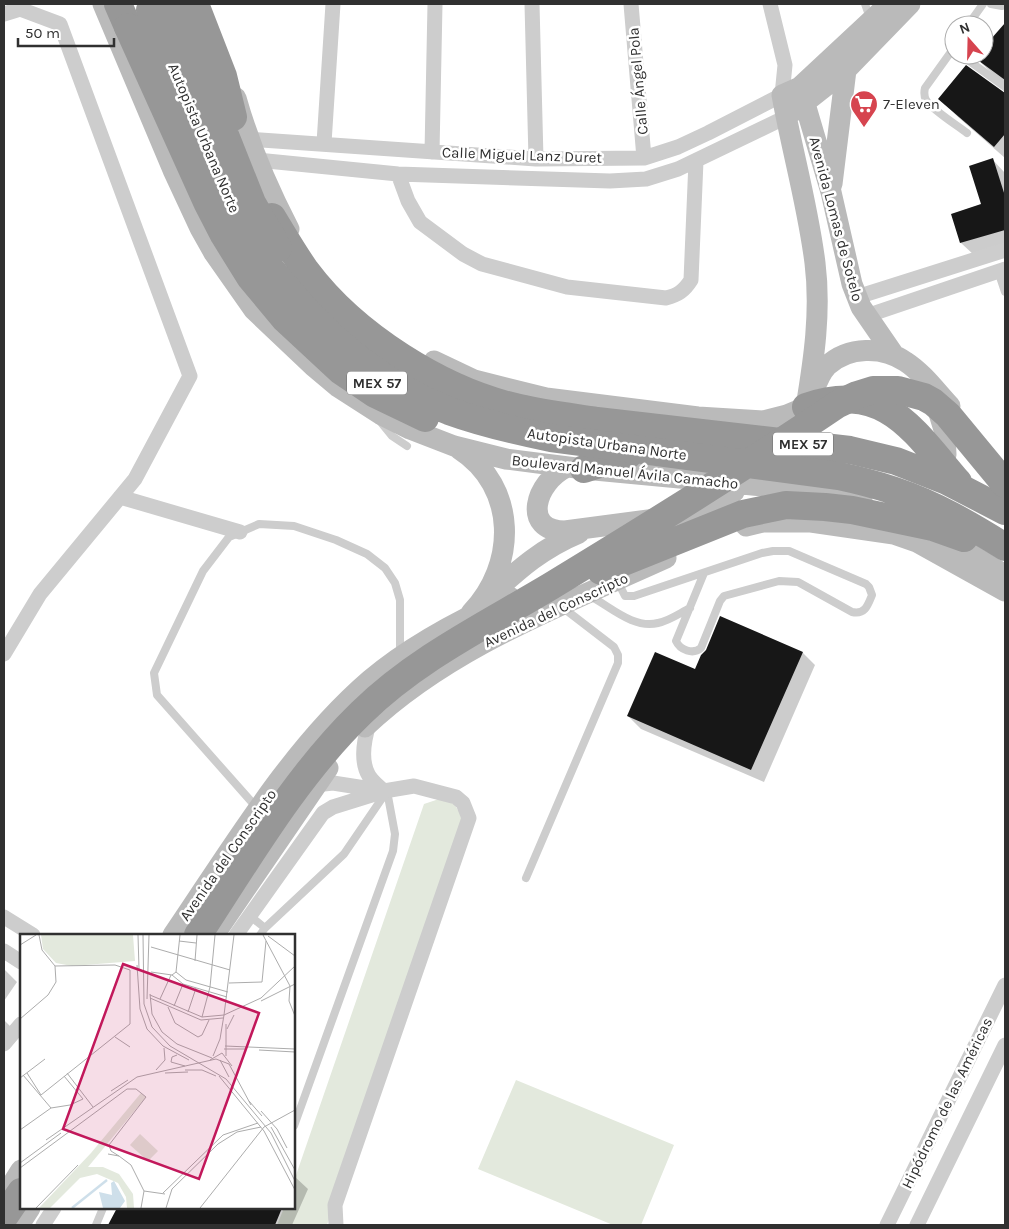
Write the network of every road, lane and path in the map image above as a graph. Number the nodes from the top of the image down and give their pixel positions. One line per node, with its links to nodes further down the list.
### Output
1 (148, 4): 44 (highway, Autopista Urbana Norte, bridge)
2 (173, 4): 33 (highway, Autopista Urbana Norte, bridge)
3 (183, 4): 52 (highway, MEX 57)
4 (196, 4): 33 (highway, bridge)
5 (207, 4): 27 (main road)
6 (333, 4): 28 (street)
7 (435, 4): 29 (street)
8 (532, 4): 31 (street)
9 (631, 4): 30 (street, Calle Ángel Pola)
10 (770, 4): 24 (street)
11 (889, 4): 17 (main road)
12 (910, 4): 22 (main road)
13 (983, 4): 19 (lane)
14 (991, 4): 15 (lane)
15 (1004, 4)
16 (120, 8): 42 (main road, Boulevard Manuel Ávila Camacho); 44 (highway, bridge); 47 (highway, Boulevard Manuel Ávila Camacho / MEX 57)
17 (867, 9): 24 (main road)
18 (4, 14): 54 (street)
19 (975, 15)
20 (944, 62): 26 (lane)
21 (975, 65): 23 (lane)
22 (846, 70): 24 (main road); 35 (main road)
23 (1005, 87)
24 (795, 95): 25 (main road); 30 (street, Calle Miguel Lanz Duret); 35 (main road, Avenida Lomas de Sotelo)
25 (786, 117): 32 (street, Calle Miguel Lanz Duret); 43 (main road, Avenida Lomas de Sotelo)
26 (967, 133)
27 (248, 139): 28 (street, Calle Miguel Lanz Duret); 33 (main road)
28 (324, 144): 29 (street, Calle Miguel Lanz Duret)
29 (432, 152): 31 (street, Calle Miguel Lanz Duret)
30 (644, 158): 31 (street, Calle Miguel Lanz Duret)
31 (536, 159)
32 (696, 161): 34 (street, Calle Miguel Lanz Duret); 34 (street)
33 (248, 168): 34 (street, Calle Miguel Lanz Duret); 43 (main road); 57 (highway, Autopista Urbana Norte, bridge)
34 (398, 174)
35 (831, 192): 39 (main road, Avenida Lomas de Sotelo)
36 (1005, 250): 39 (street)
37 (1002, 270): 38 (lane); 39 (street)
38 (1005, 292)
39 (861, 306): 40 (main road, Avenida Lomas de Sotelo)
40 (894, 355): 41 (main road); 43 (main road)
41 (928, 382): 48 (main road); 49 (main road)
42 (373, 409): 45 (lane); 46 (main road, Boulevard Manuel Ávila Camacho)
43 (802, 415): 52 (highway)
44 (498, 426): 60 (highway, Autopista Urbana Norte, bridge)
45 (407, 446)
46 (454, 446): 50 (main road, Boulevard Manuel Ávila Camacho); 69 (main road)
47 (628, 455): 50 (highway); 60 (highway, Boulevard Manuel Ávila Camacho / MEX 57)
48 (946, 455)
49 (1005, 466)
50 (575, 468): 58 (main road); 63 (main road, Boulevard Manuel Ávila Camacho)
51 (1005, 484): 85 (highway, bridge)
52 (964, 489): 55 (highway, MEX 57)
53 (734, 492): 56 (main road, Avenida del Conscripto)
54 (120, 497): 59 (street); 70 (street)
55 (1005, 511)
56 (696, 514): 58 (main road); 69 (main road, Avenida del Conscripto)
57 (1005, 524)
58 (595, 527): 69 (main road)
59 (240, 532): 71 (lane); 77 (lane)
60 (1005, 546)
61 (1005, 557): 73 (highway, bridge)
62 (704, 573): 64 (lane); 68 (lane); 68 (lane)
63 (1005, 575)
64 (617, 580): 65 (main road, Avenida del Conscripto); 66 (main road, Avenida del Conscripto)
65 (1005, 591)
66 (586, 594): 67 (main road, Avenida del Conscripto); 68 (lane)
67 (560, 606): 72 (main road, Avenida del Conscripto); 79 (lane)
68 (690, 608)
69 (474, 610): 71 (main road, Avenida del Conscripto)
70 (4, 654)
71 (401, 657): 77 (main road, Avenida del Conscripto)
72 (454, 660): 73 (main road); 74 (main road, Avenida del Conscripto)
73 (427, 664): 75 (highway)
74 (368, 724): 75 (main road, Avenida del Conscripto); 76 (street)
75 (323, 775): 76 (street); 78 (main road, Avenida del Conscripto)
76 (385, 791): 80 (street); 82 (lane); 95 (lane); 108 (street)
77 (259, 809): 78 (lane); 84 (main road, Avenida del Conscripto)
78 (288, 826): 86 (main road, Avenida del Conscripto)
79 (526, 878)
80 (250, 916): 82 (lane); 87 (street)
81 (4, 917): 83 (street)
82 (266, 928): 88 (lane)
83 (31, 934)
84 (174, 934)
85 (199, 934)
86 (215, 934)
87 (237, 934)
88 (261, 934)
89 (4, 951): 90 (street)
90 (20, 961)
91 (1005, 986): 98 (street, Hipódromo de las Américas)
92 (20, 1025): 93 (street)
93 (4, 1044)
94 (1005, 1045): 100 (street, Hipódromo de las Américas)
95 (295, 1123)
96 (20, 1172): 99 (main road)
97 (20, 1193): 104 (highway)
98 (902, 1195): 100 (street, Hipódromo de las Américas); 109 (street, Hipódromo de las Américas)
99 (4, 1197)
100 (927, 1204): 110 (street, Hipódromo de las Américas)
101 (29, 1209): 105 (main road)
102 (53, 1209): 106 (street)
103 (104, 1209): 107 (lane)
104 (4, 1217)
105 (19, 1225)
106 (43, 1225)
107 (96, 1225)
108 (336, 1225)
109 (887, 1225)
110 (917, 1225)

